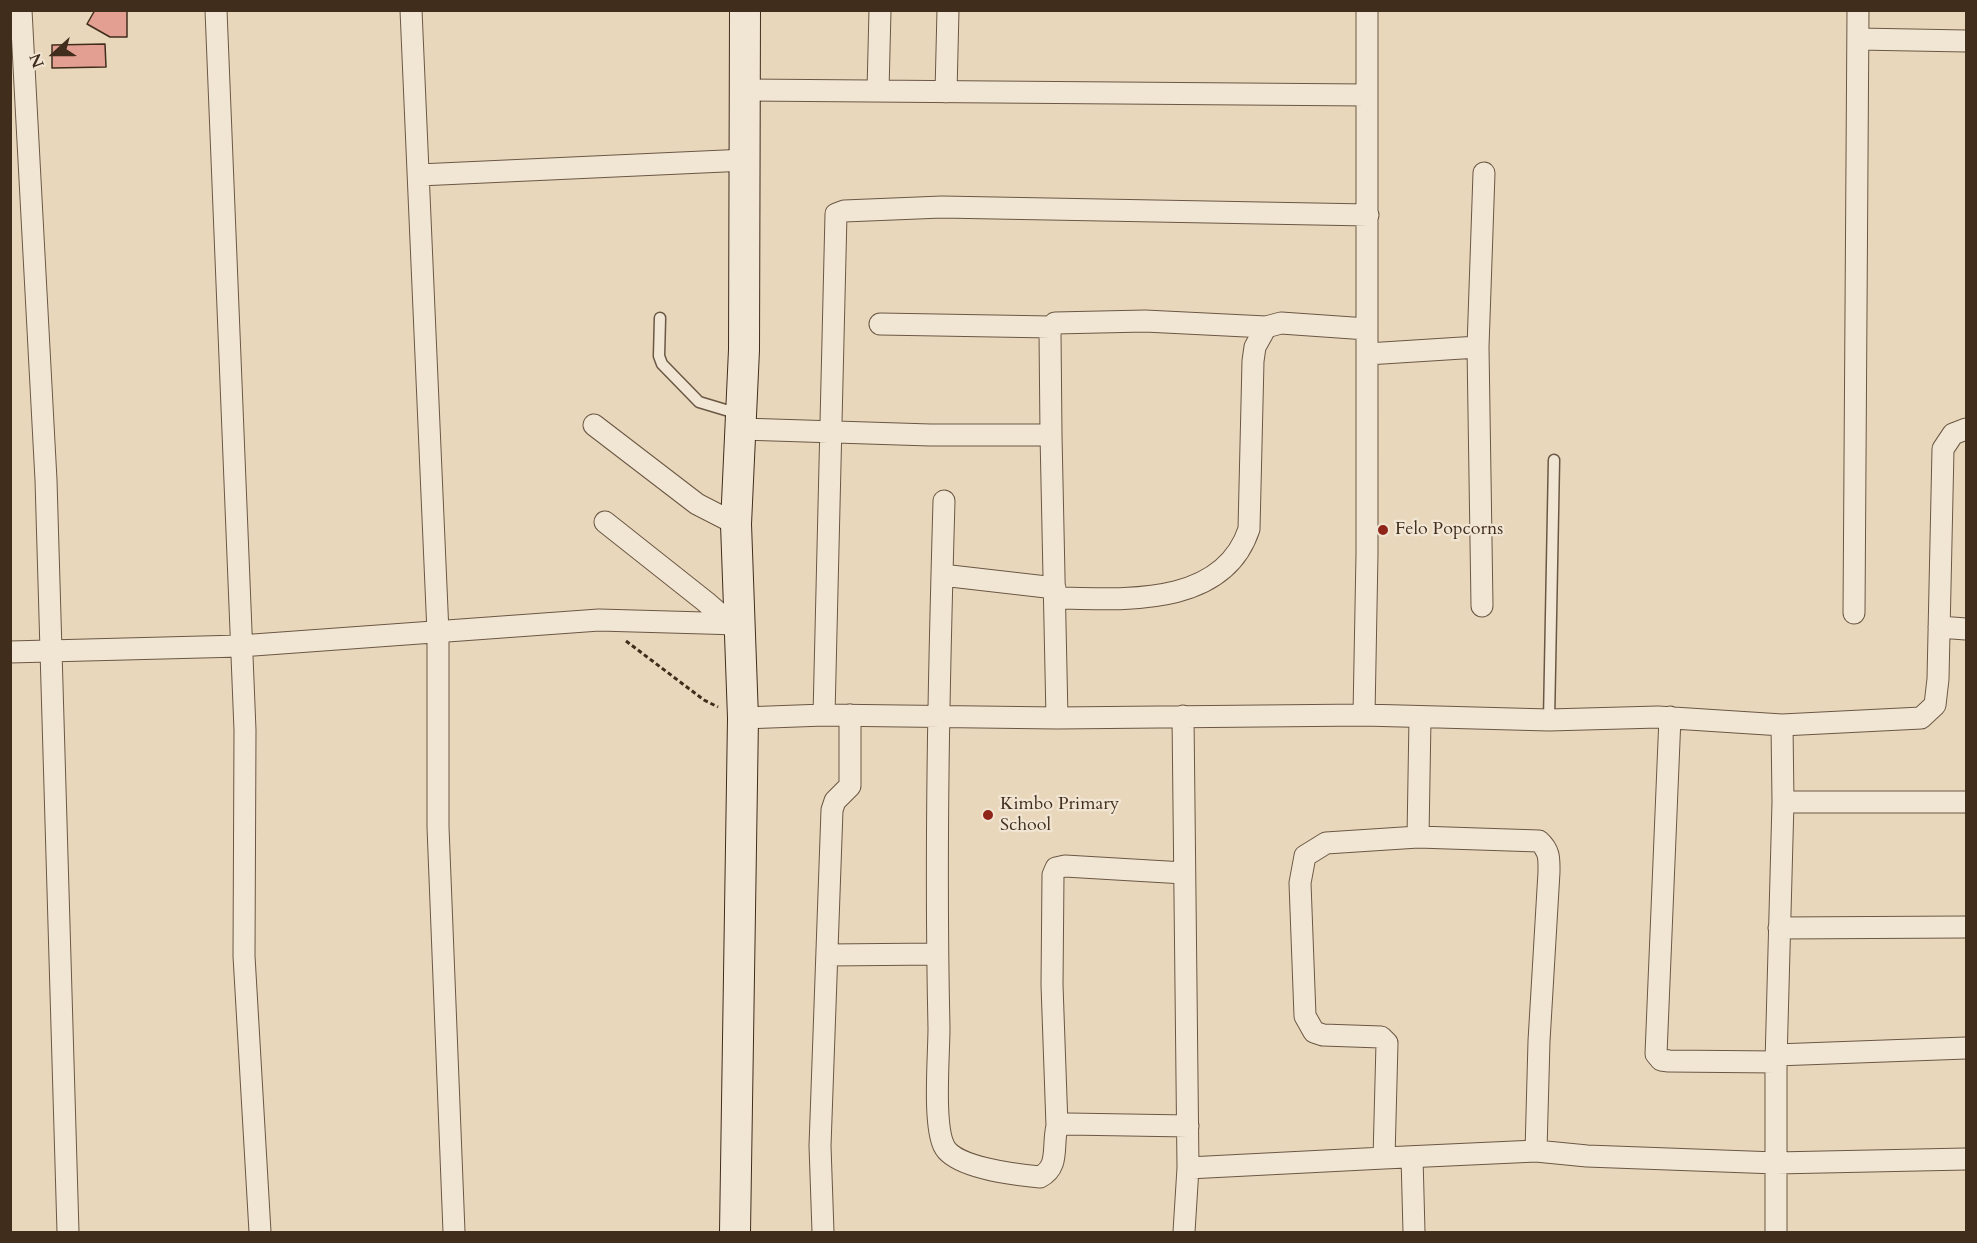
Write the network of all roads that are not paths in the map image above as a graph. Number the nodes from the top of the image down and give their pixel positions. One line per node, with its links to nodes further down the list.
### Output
1 (21, 10): 45 (street)
2 (216, 10): 43 (street)
3 (411, 10): 17 (street)
4 (746, 10): 11 (street)
5 (880, 10): 12 (street)
6 (948, 10): 13 (street)
7 (1366, 10): 14 (street)
8 (1858, 10): 9 (street)
9 (1858, 39): 10 (street); 38 (street)
10 (1966, 41)
11 (746, 90): 12 (street); 15 (street)
12 (878, 91): 13 (street)
13 (946, 92): 14 (street)
14 (1366, 95): 18 (street)
15 (746, 160): 17 (street); 26 (street)
16 (1484, 173): 24 (street)
17 (420, 175): 42 (street)
18 (1368, 215): 23 (street); 29 (street)
19 (660, 318): 26 (lane)
20 (880, 324): 21 (street)
21 (1051, 327): 22 (street); 30 (street)
22 (1266, 327): 23 (street); 36 (street)
23 (1367, 328): 25 (street)
24 (1478, 347): 25 (street); 37 (street)
25 (1367, 354): 48 (street)
26 (742, 422): 29 (street); 34 (street)
27 (594, 425): 34 (street)
28 (1966, 429): 40 (street)
29 (829, 431): 30 (street); 46 (street)
30 (1051, 435): 36 (street)
31 (1554, 460): 55 (lane)
32 (944, 501): 35 (street)
33 (605, 522): 39 (street)
34 (736, 524): 39 (street)
35 (942, 575): 36 (street); 49 (street)
36 (1055, 593): 53 (street)
37 (1482, 606)
38 (1854, 613)
39 (733, 624): 42 (street); 52 (street)
40 (1939, 627): 41 (street); 56 (street)
41 (1966, 629)
42 (438, 633): 43 (street); 77 (street)
43 (240, 646): 45 (street); 76 (street)
44 (10, 652): 45 (street)
45 (51, 652): 75 (street)
46 (824, 715): 47 (street); 52 (street)
47 (850, 715): 49 (street); 64 (street)
48 (1364, 715): 50 (street); 54 (street)
49 (938, 716): 53 (street); 63 (street)
50 (1183, 716): 53 (street); 60 (street)
51 (1670, 717): 55 (street); 56 (street); 66 (street)
52 (742, 718): 78 (street)
53 (1057, 718)
54 (1420, 718): 55 (street); 59 (street)
55 (1549, 720)
56 (1782, 725): 57 (street)
57 (1783, 802): 58 (street); 62 (street)
58 (1966, 802)
59 (1418, 837): 69 (street); 71 (street)
60 (1184, 873): 67 (street); 68 (street)
61 (1966, 927): 62 (street)
62 (1779, 928): 66 (street)
63 (937, 954): 64 (street); 67 (street)
64 (828, 955): 79 (street)
65 (1966, 1048): 66 (street)
66 (1776, 1059): 73 (street)
67 (1057, 1126): 68 (street)
68 (1188, 1126): 74 (street)
69 (1536, 1151): 70 (street); 73 (street)
70 (1412, 1157): 71 (street); 81 (street)
71 (1384, 1158): 74 (street)
72 (1966, 1159): 73 (street)
73 (1776, 1163): 82 (street)
74 (1188, 1168): 80 (street)
75 (68, 1233)
76 (260, 1233)
77 (454, 1233)
78 (735, 1233)
79 (823, 1233)
80 (1184, 1233)
81 (1414, 1233)
82 (1776, 1233)

